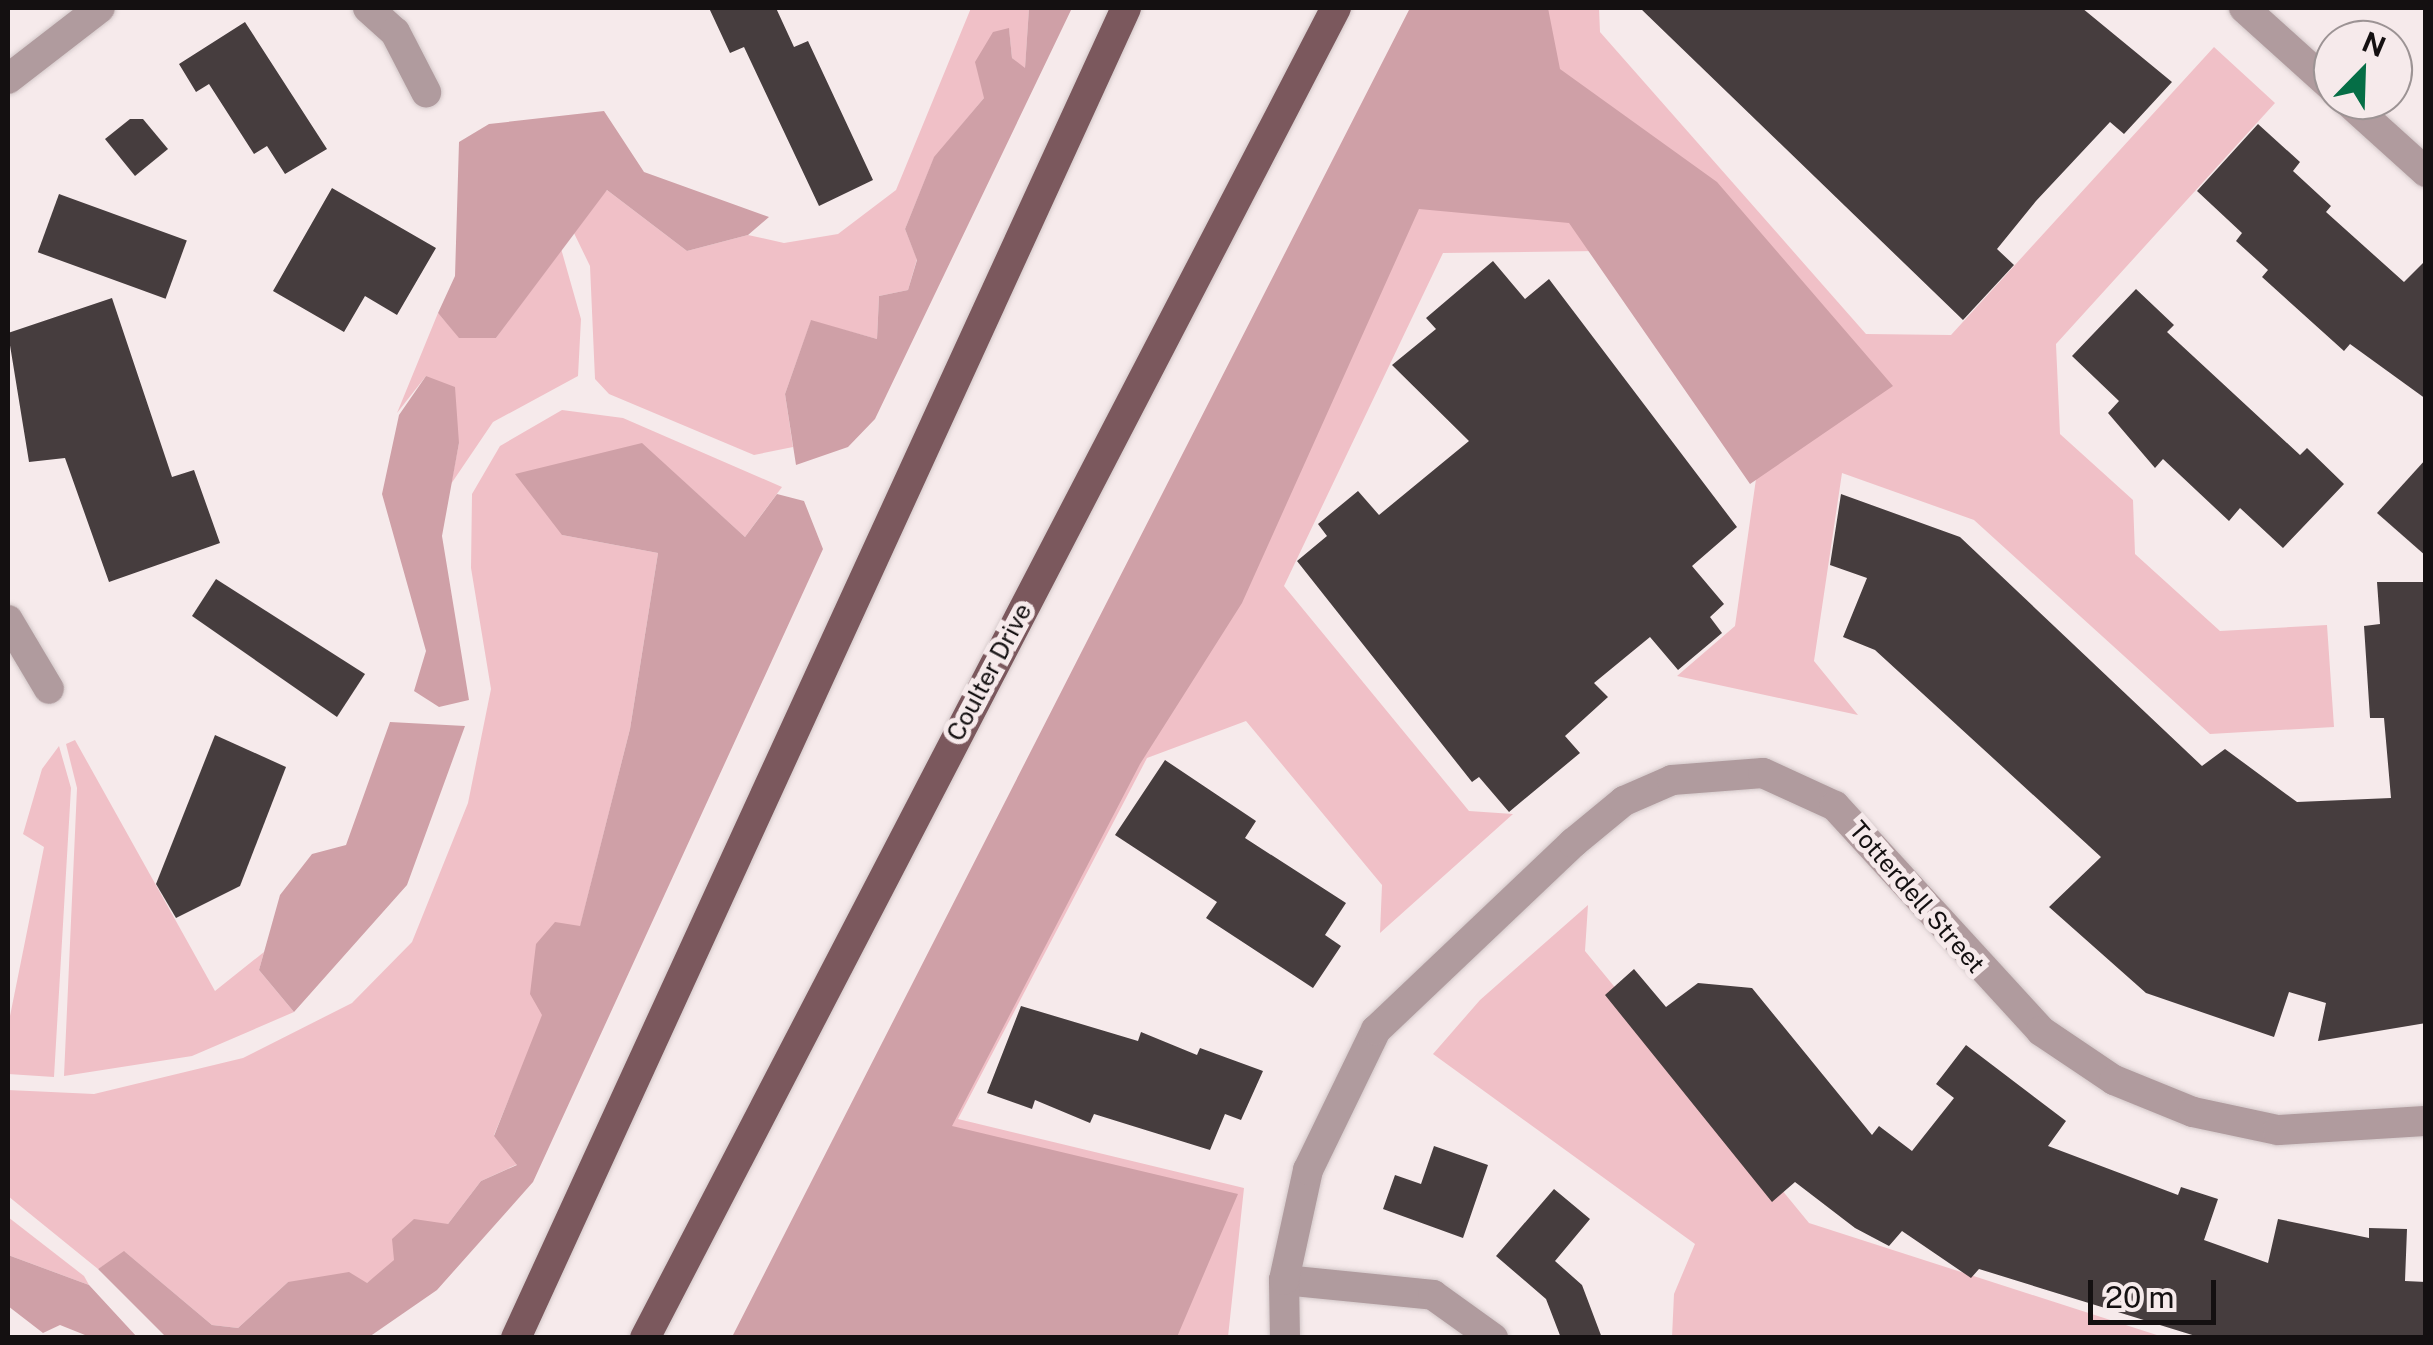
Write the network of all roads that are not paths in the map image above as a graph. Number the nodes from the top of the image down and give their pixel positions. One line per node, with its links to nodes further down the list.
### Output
1 (100, 8): 7 (street)
2 (368, 8): 8 (street)
3 (1126, 8): 15 (main road)
4 (1336, 8): 16 (main road, Coulter Drive)
5 (2244, 8): 6 (street)
6 (2313, 70)
7 (8, 79)
8 (426, 92)
9 (2368, 120): 10 (street)
10 (2426, 172)
11 (8, 620): 12 (street)
12 (49, 689)
13 (2426, 1120): 14 (street, Totterdell Street)
14 (1284, 1280): 17 (street, Totterdell Street); 18 (street)
15 (516, 1338)
16 (645, 1338)
17 (1285, 1338)
18 (1493, 1338)

